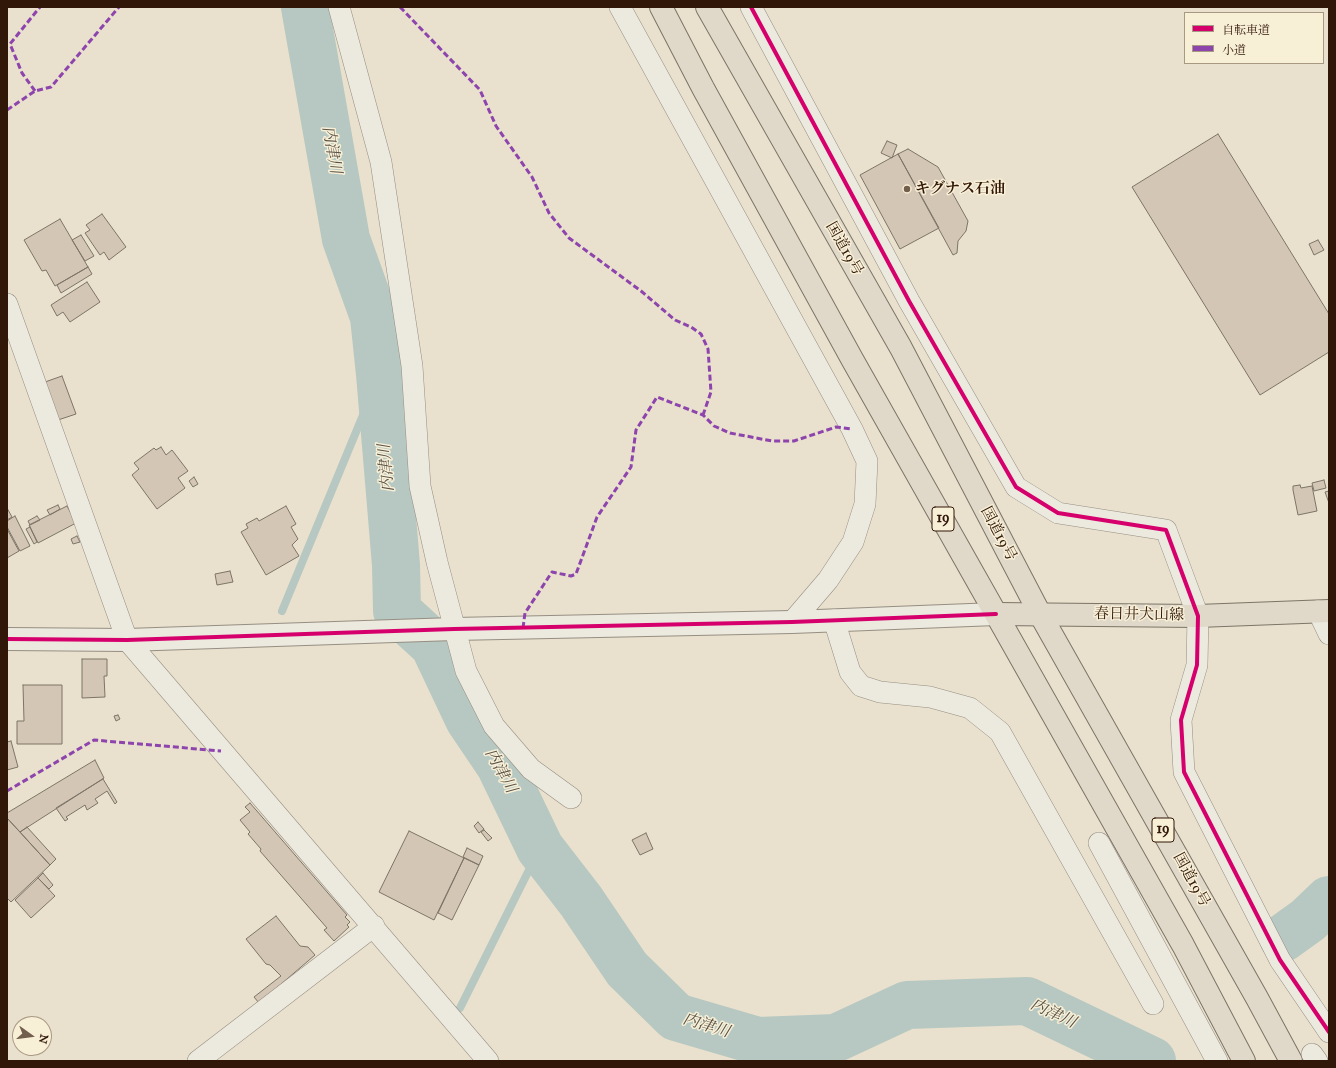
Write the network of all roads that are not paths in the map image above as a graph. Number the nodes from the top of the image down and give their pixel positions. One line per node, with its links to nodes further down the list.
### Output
1 (338, 7): 13 (street)
2 (620, 7): 12 (street)
3 (661, 7): 8 (main road, 19)
4 (707, 7): 9 (main road, 国道19号 / 19)
5 (751, 7): 10 (street)
6 (7, 304): 16 (street)
7 (1323, 611): 10 (main road, 春日井犬山線); 14 (street)
8 (996, 614): 9 (main road, 春日井犬山線); 11 (street); 26 (main road, 19)
9 (1040, 614): 10 (main road, 春日井犬山線); 22 (main road, 国道19号 / 19)
10 (1198, 616): 21 (street)
11 (834, 620): 12 (street); 20 (street)
12 (792, 622): 13 (street)
13 (455, 629): 16 (street); 17 (street)
14 (1329, 634)
15 (7, 639): 16 (street)
16 (127, 640): 19 (street)
17 (571, 798)
18 (1099, 843): 25 (street)
19 (374, 926): 23 (street); 24 (street)
20 (1152, 1004)
21 (1329, 1032)
22 (1287, 1054)
23 (198, 1061)
24 (488, 1061)
25 (1217, 1061)
26 (1244, 1061)

